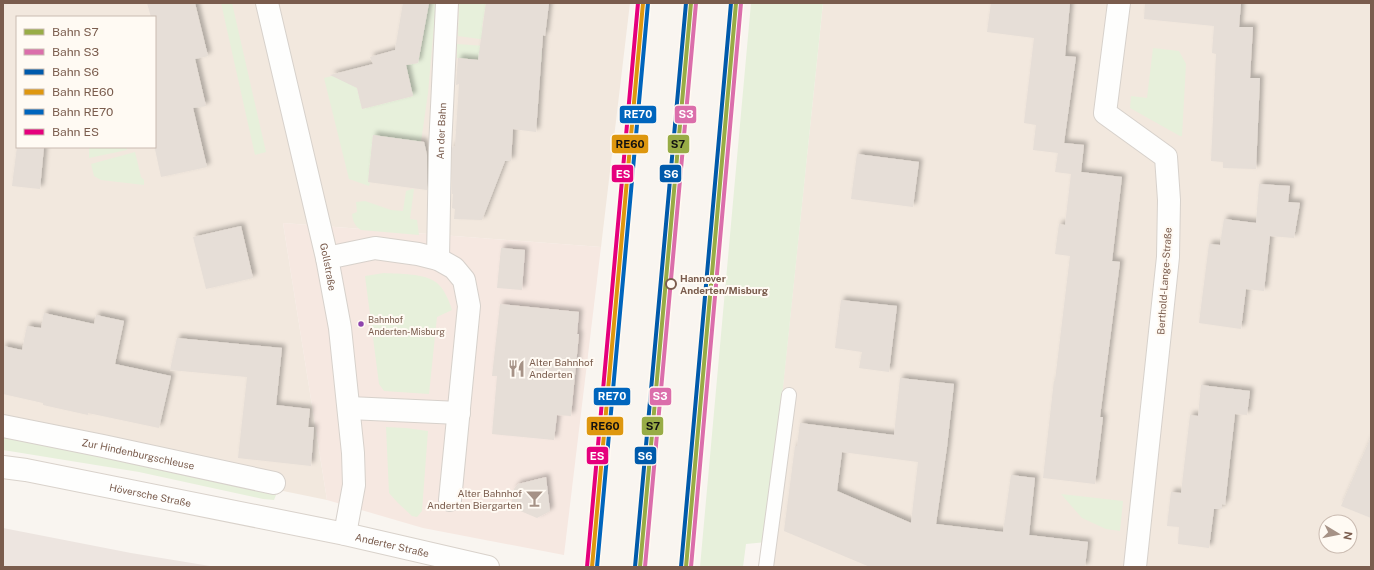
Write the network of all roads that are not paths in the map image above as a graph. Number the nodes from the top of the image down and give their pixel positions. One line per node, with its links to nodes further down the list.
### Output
1 (267, 3): 4 (street, Gollstraße)
2 (447, 3): 5 (street, An der Bahn)
3 (1119, 3): 17 (street, Berthold-Lange-Straße)
4 (327, 258): 5 (street); 7 (street, Gollstraße)
5 (438, 259): 8 (street)
6 (789, 394): 16 (lane)
7 (349, 408): 8 (street); 14 (street, Gollstraße)
8 (459, 412): 12 (street)
9 (3, 426): 11 (street, Zur Hindenburgschleuse)
10 (3, 467): 13 (street, Höversche Straße)
11 (274, 483)
12 (450, 500)
13 (297, 525): 14 (street, Anderter Straße)
14 (345, 534): 15 (street, Anderter Straße)
15 (488, 567)
16 (766, 567)
17 (1135, 567)

